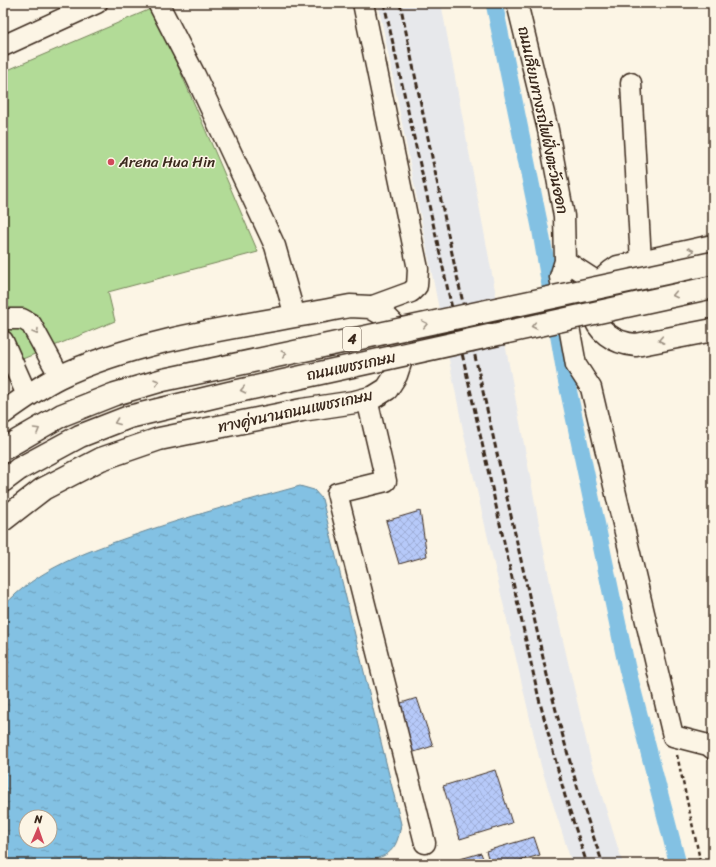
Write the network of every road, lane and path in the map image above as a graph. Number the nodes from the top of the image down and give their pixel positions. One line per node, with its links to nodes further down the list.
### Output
1 (97, 3): 5 (street)
2 (158, 3): 14 (street)
3 (363, 3): 13 (street)
4 (518, 3): 8 (street, ถนนเลียบทางรถไฟฝั่งตะวันออก)
5 (3, 46)
6 (631, 83): 9 (street)
7 (713, 246): 9 (main road, one-way to 7)
8 (565, 261): 11 (street); 25 (street, ถนนเลียบทางรถไฟฝั่งตะวันออก)
9 (641, 261): 11 (main road)
10 (713, 263): 22 (main road, ถนนเพชรเกษม / 4, one-way to 10, bridge)
11 (599, 283): 16 (main road, one-way to 11)
12 (713, 287): 23 (main road, ถนนเพชรเกษม / 4, one-way to 23, bridge)
13 (370, 307): 14 (main road); 20 (main road, ทางคู่ขนานถนนเพชรเกษม)
14 (295, 316): 18 (main road)
15 (3, 319): 18 (street, one-way to 18)
16 (713, 330)
17 (3, 341): 19 (street)
18 (60, 377): 19 (main road)
19 (27, 396): 21 (main road)
20 (367, 399): 24 (main road, ทางคู่ขนานถนนเพชรเกษม); 27 (street)
21 (3, 413)
22 (3, 449)
23 (11, 475)
24 (3, 520)
25 (673, 736): 26 (street); 28 (path)
26 (713, 749)
27 (425, 843)
28 (701, 864)

